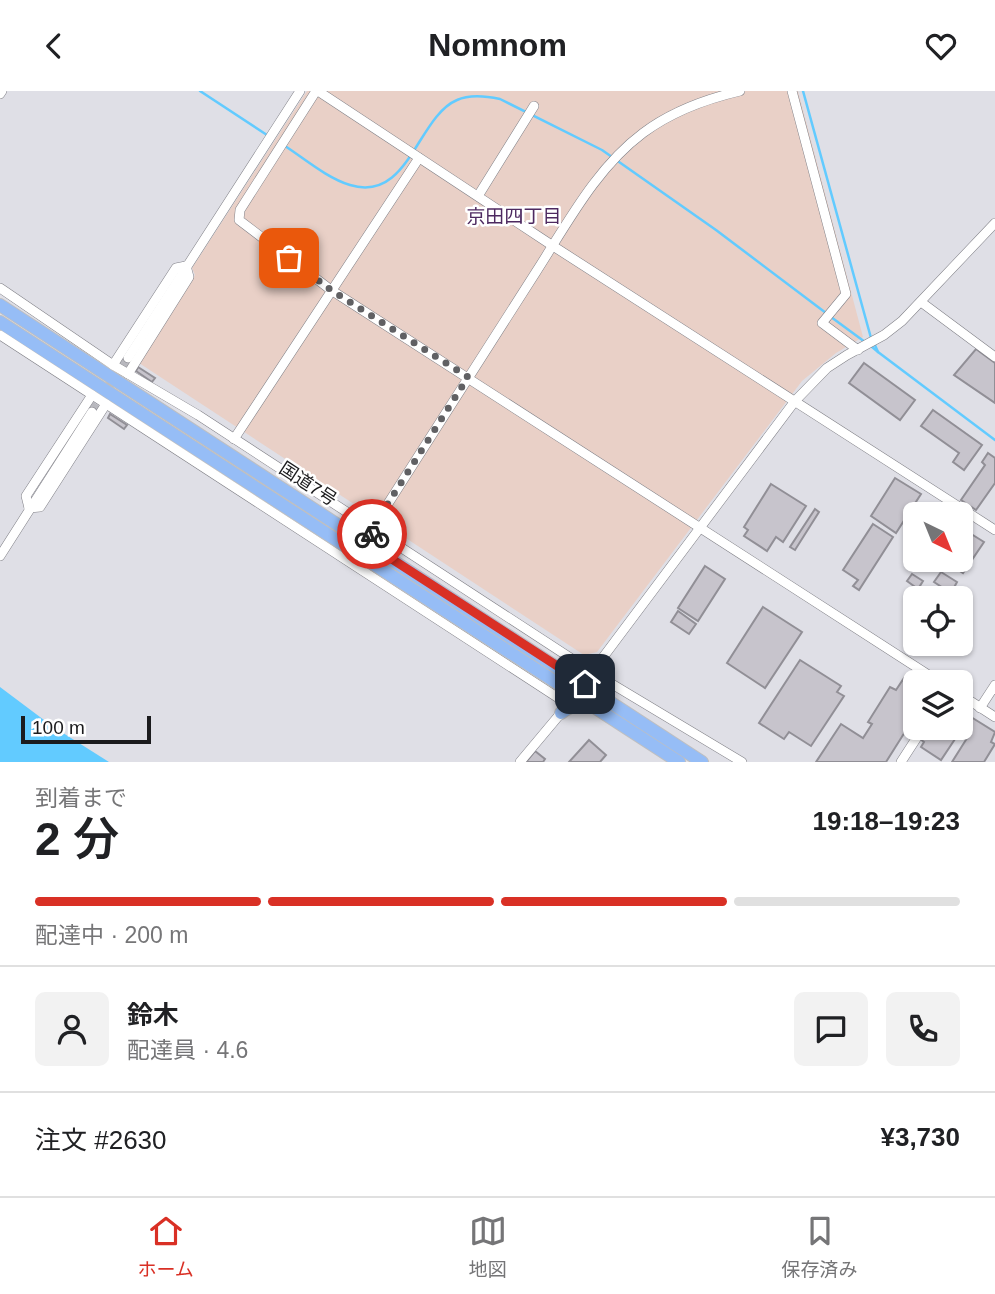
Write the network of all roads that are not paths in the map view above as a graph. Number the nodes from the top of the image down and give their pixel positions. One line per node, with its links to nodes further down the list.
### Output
1 (300, 91): 11 (street)
2 (317, 91): 7 (street); 13 (street)
3 (740, 91): 5 (street)
4 (792, 91): 18 (street)
5 (728, 92): 10 (street)
6 (534, 106): 8 (street)
7 (419, 158): 8 (street); 13 (street)
8 (478, 196): 10 (street)
9 (995, 223): 14 (street)
10 (553, 246): 23 (street); 25 (street)
11 (186, 266): 19 (street); 21 (street); 22 (street)
12 (0, 288): 21 (street)
13 (331, 290): 23 (street); 28 (street)
14 (921, 302): 18 (street); 20 (street)
15 (0, 305): 33 (highway, 国道7号)
16 (0, 322): 40 (highway, 国道7号)
17 (0, 335): 24 (street)
18 (861, 348): 25 (street)
19 (128, 358)
20 (995, 358)
21 (113, 365): 22 (street)
22 (128, 374): 28 (street)
23 (468, 377): 31 (street); 32 (street)
24 (92, 395): 26 (street); 29 (street)
25 (796, 401): 32 (street); 34 (street)
26 (106, 404): 29 (street); 43 (street)
27 (92, 412): 29 (street)
28 (234, 439): 30 (street)
29 (29, 507): 37 (street)
30 (359, 520)
31 (375, 524): 33 (highway); 36 (highway)
32 (701, 527): 38 (street); 39 (street)
33 (346, 530): 36 (highway, 国道7号)
34 (995, 530)
35 (388, 539): 39 (street)
36 (381, 552): 50 (highway, 国道7号)
37 (0, 556)
38 (921, 670)
39 (592, 672): 51 (street)
40 (557, 682): 43 (highway); 44 (highway, 国道7号)
41 (995, 685): 45 (street)
42 (973, 703): 45 (street)
43 (562, 707): 44 (highway); 48 (street)
44 (595, 707): 49 (highway, 国道7号)
45 (980, 708): 46 (street)
46 (995, 717)
47 (915, 740): 52 (street)
48 (520, 762)
49 (679, 762)
50 (702, 762)
51 (742, 762)
52 (901, 762)

